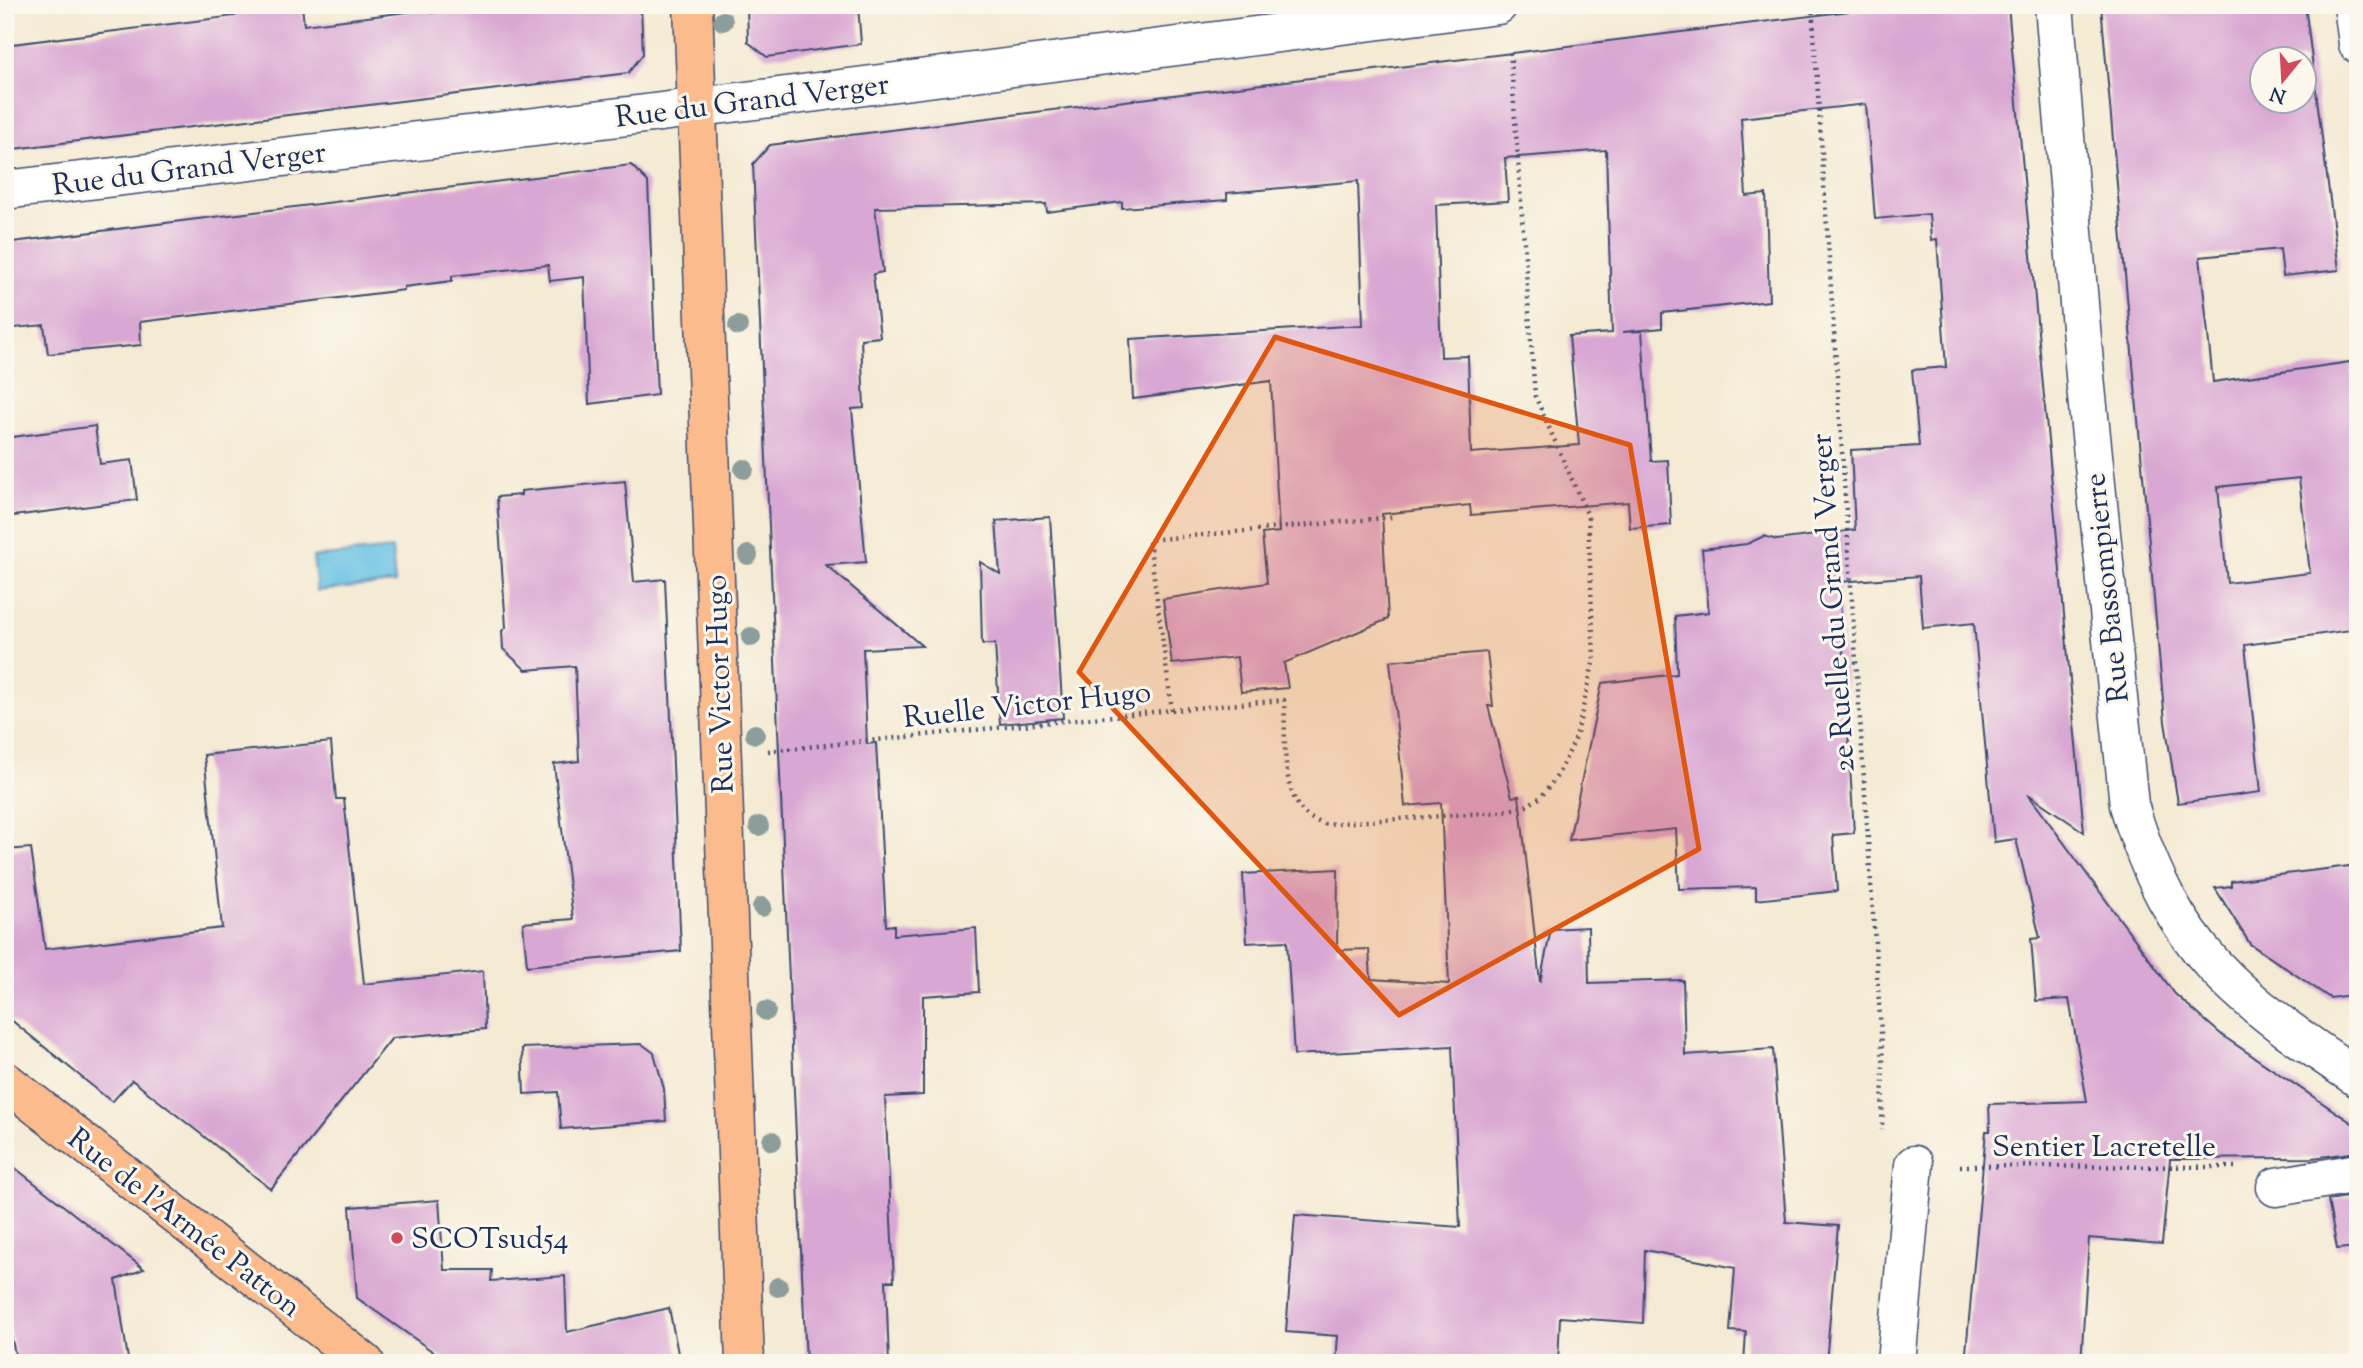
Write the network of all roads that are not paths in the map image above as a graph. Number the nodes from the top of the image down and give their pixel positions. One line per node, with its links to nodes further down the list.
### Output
1 (693, 5): 6 (main road, Rue Victor Hugo)
2 (2054, 5): 8 (street, Rue Bassompierre)
3 (2353, 5): 5 (street)
4 (1503, 22): 6 (street, Rue du Grand Verger)
5 (2358, 44)
6 (698, 107): 7 (street, Rue du Grand Verger); 14 (main road, Rue Victor Hugo)
7 (5, 190)
8 (2358, 1078)
9 (5, 1081): 13 (main road, Rue de l'Armée Patton)
10 (1914, 1166): 15 (street)
11 (2358, 1172): 12 (street)
12 (2276, 1186)
13 (365, 1363)
14 (745, 1363)
15 (1896, 1363)

